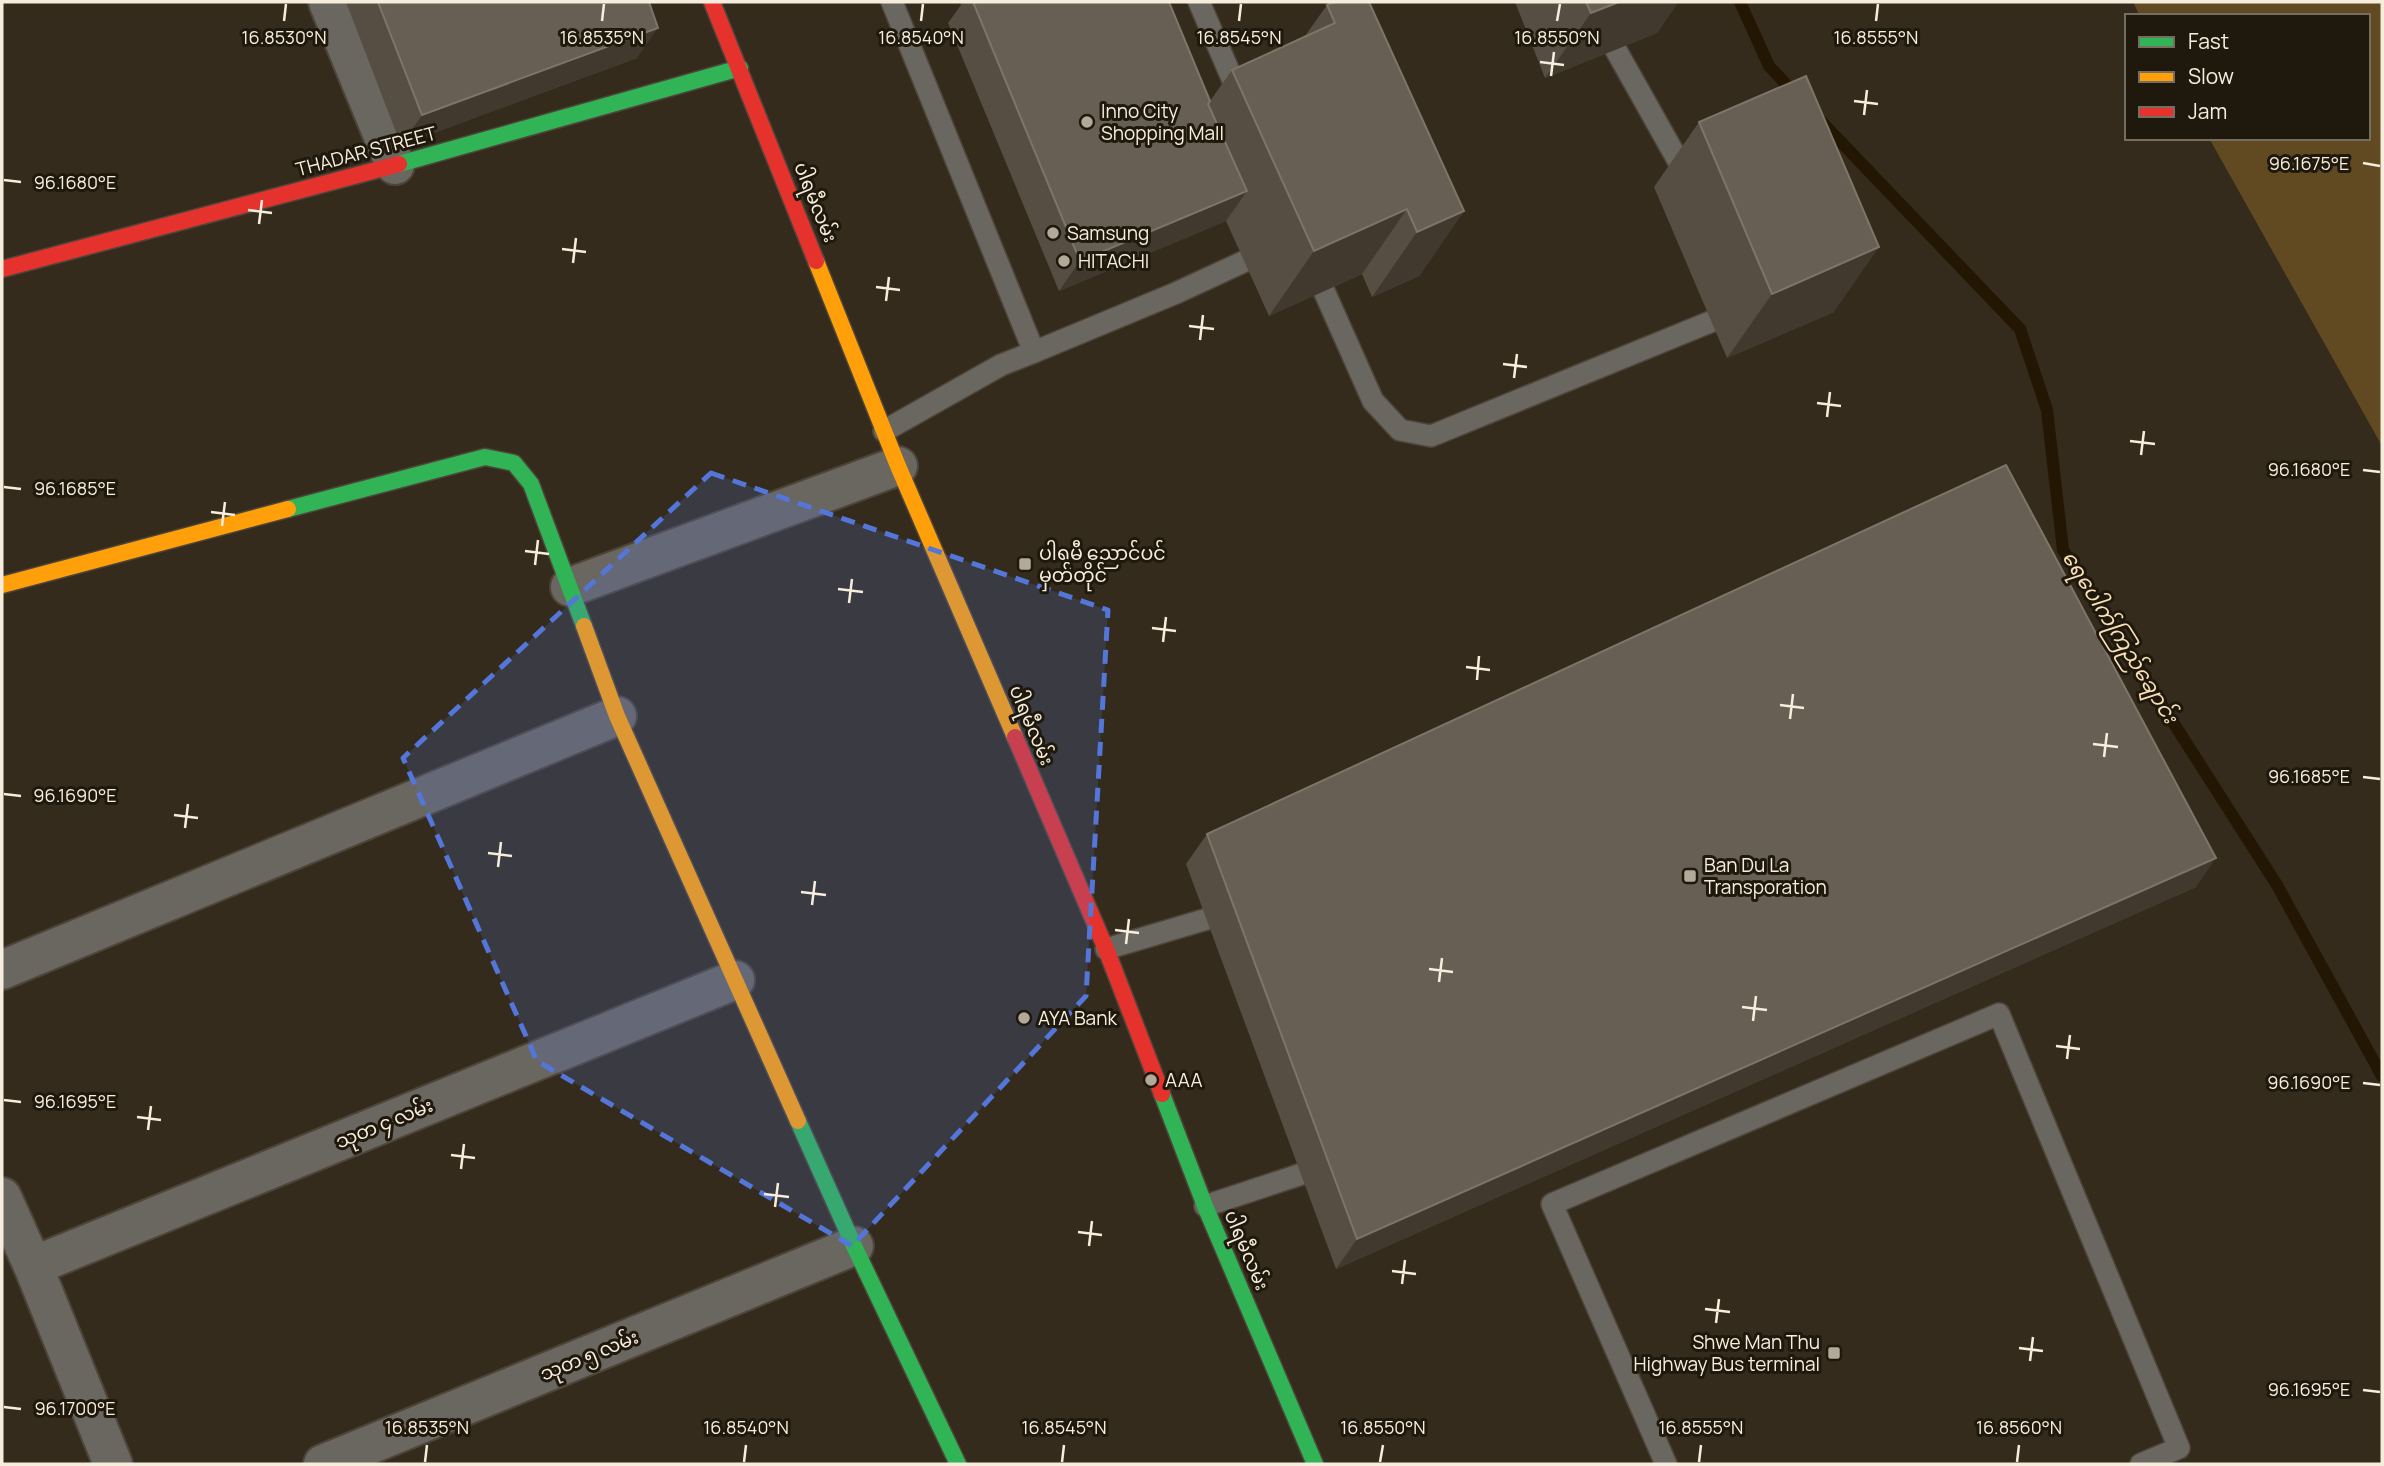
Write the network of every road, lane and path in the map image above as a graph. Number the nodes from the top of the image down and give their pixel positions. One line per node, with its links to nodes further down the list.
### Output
1 (328, 2): 8 (street)
2 (712, 2): 6 (street, ပါရမီလမ်း)
3 (892, 2): 12 (lane)
4 (1199, 2): 7 (lane)
5 (1588, 2): 9 (lane)
6 (740, 68): 8 (street, THADAR STREET); 13 (street, ပါရမီလမ်း)
7 (1247, 112)
8 (395, 165): 10 (street, THADAR STREET)
9 (1696, 194)
10 (2, 269)
11 (1757, 302): 12 (lane)
12 (1034, 352): 13 (lane)
13 (891, 448): 15 (street); 18 (street, ပါရမီလမ်း)
14 (2, 585): 15 (street)
15 (570, 587): 16 (street)
16 (617, 716): 19 (street); 20 (street)
17 (1249, 907): 18 (lane)
18 (1106, 949): 23 (street, ပါရမီလမ်း)
19 (2, 970)
20 (735, 980): 24 (street); 25 (street, သုတ ၄ လမ်း)
21 (1351, 1157): 23 (lane)
22 (2, 1197): 25 (street)
23 (1205, 1206): 29 (street, ပါရမီလမ်း)
24 (854, 1246): 27 (street, သုတ ၅ လမ်း); 28 (street)
25 (33, 1266): 26 (street)
26 (113, 1464)
27 (323, 1464)
28 (958, 1464)
29 (1315, 1464)
30 (1666, 1464): 31 (lane)
31 (2141, 1464)

